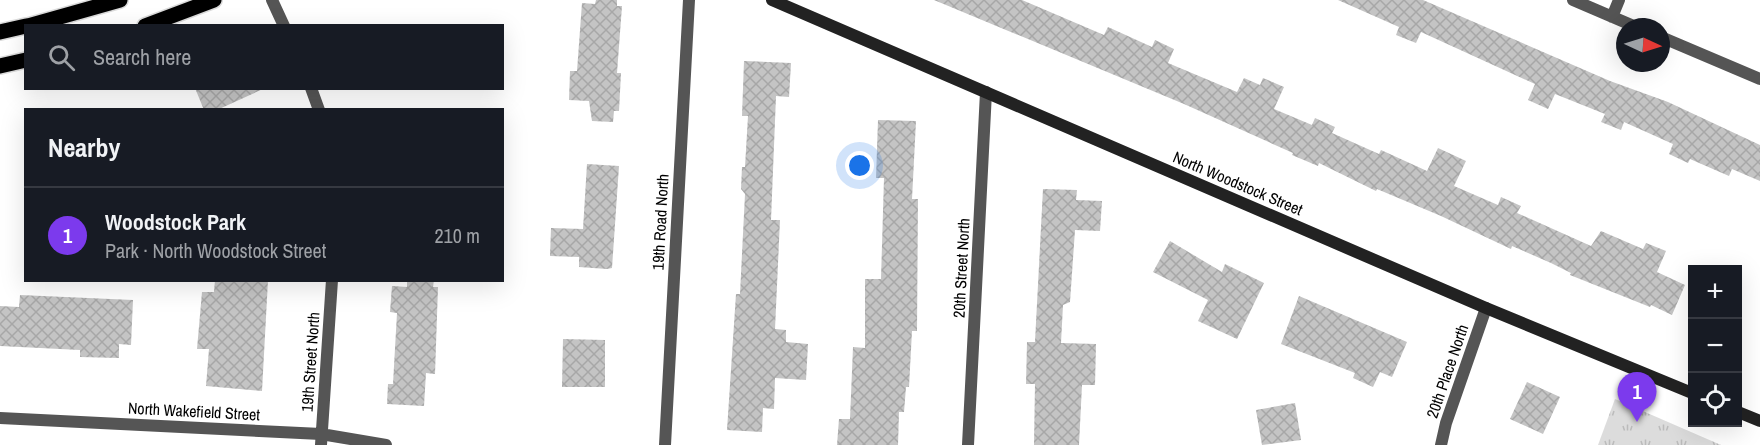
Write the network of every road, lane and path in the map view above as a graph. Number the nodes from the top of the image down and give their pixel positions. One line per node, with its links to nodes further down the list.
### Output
1 (120, 0): 10 (main road)
2 (214, 0): 11 (main road)
3 (272, 0): 12 (street)
4 (689, 0): 30 (street, 19th Road North)
5 (772, 0): 20 (street, North Woodstock Street)
6 (1573, 0): 8 (street)
7 (1619, 0): 8 (street)
8 (1612, 17): 9 (street)
9 (1616, 19)
10 (34, 24)
11 (150, 24)
12 (283, 24)
13 (24, 27): 14 (main road)
14 (0, 32)
15 (1670, 41): 18 (street)
16 (24, 60): 17 (main road)
17 (0, 66)
18 (1760, 79)
19 (312, 90): 21 (street)
20 (986, 92): 23 (street, North Woodstock Street); 31 (street, 20th Street North)
21 (318, 108)
22 (332, 282): 28 (street, 19th Street North)
23 (1486, 308): 24 (street, North Woodstock Street); 32 (street, 20th Place North)
24 (1688, 391)
25 (1742, 414): 27 (street)
26 (0, 418): 28 (street, North Wakefield Street)
27 (1760, 421)
28 (321, 439): 29 (street, North Wakefield Street)
29 (386, 445)
30 (665, 445)
31 (968, 445)
32 (1441, 445)

